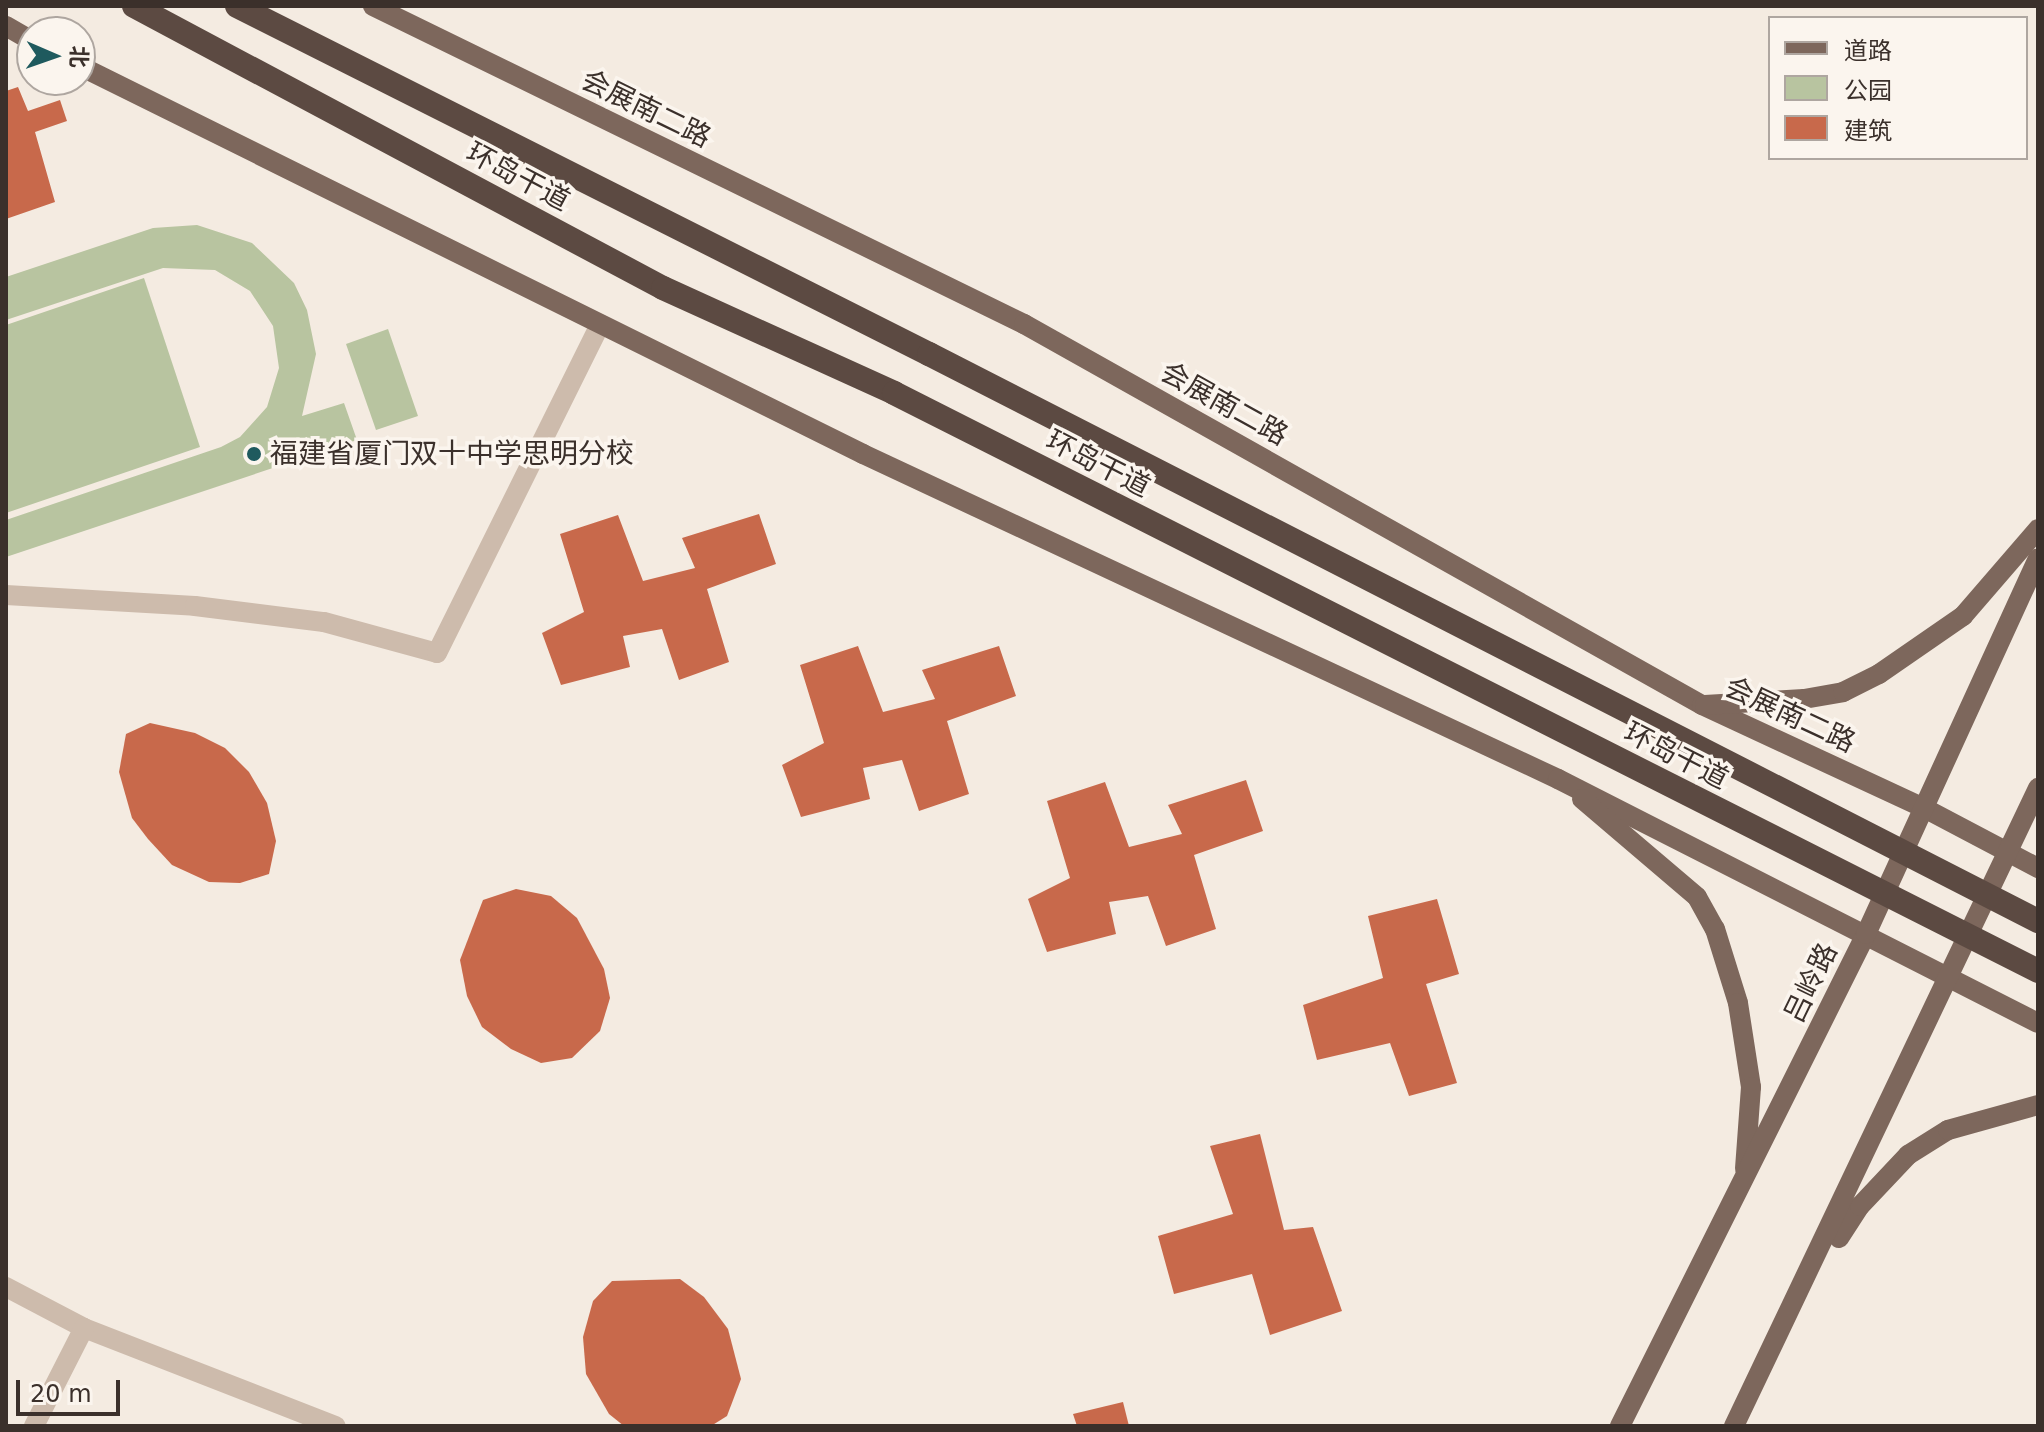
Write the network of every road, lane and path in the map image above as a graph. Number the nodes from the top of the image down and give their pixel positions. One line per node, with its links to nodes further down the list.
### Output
1 (134, 6): 17 (highway, 环岛干道, bridge)
2 (237, 6): 15 (highway, 环岛干道, bridge)
3 (373, 6): 9 (main road, 会展南二路)
4 (96, 74): 5 (main road)
5 (600, 324): 8 (street); 10 (main road)
6 (2038, 529): 9 (main road)
7 (2038, 558): 12 (main road, 吕岭路)
8 (6, 595)
9 (1702, 705): 12 (main road, 会展南二路)
10 (1558, 779): 16 (main road); 21 (main road)
11 (2038, 788): 13 (main road)
12 (1926, 809): 13 (main road, 会展南二路); 16 (main road, 吕岭路)
13 (2009, 852): 14 (main road, 会展南二路); 18 (main road)
14 (2038, 868)
15 (2038, 921)
16 (1866, 934): 18 (main road); 21 (main road, 吕岭路)
17 (2038, 971)
18 (1949, 977): 19 (main road); 23 (main road)
19 (2038, 1023)
20 (2038, 1105): 23 (main road)
21 (1744, 1180): 27 (main road, 吕岭路)
22 (6, 1287): 24 (street)
23 (1797, 1302): 28 (main road)
24 (84, 1328): 25 (street); 26 (street)
25 (34, 1426)
26 (336, 1426)
27 (1620, 1426)
28 (1734, 1426)

